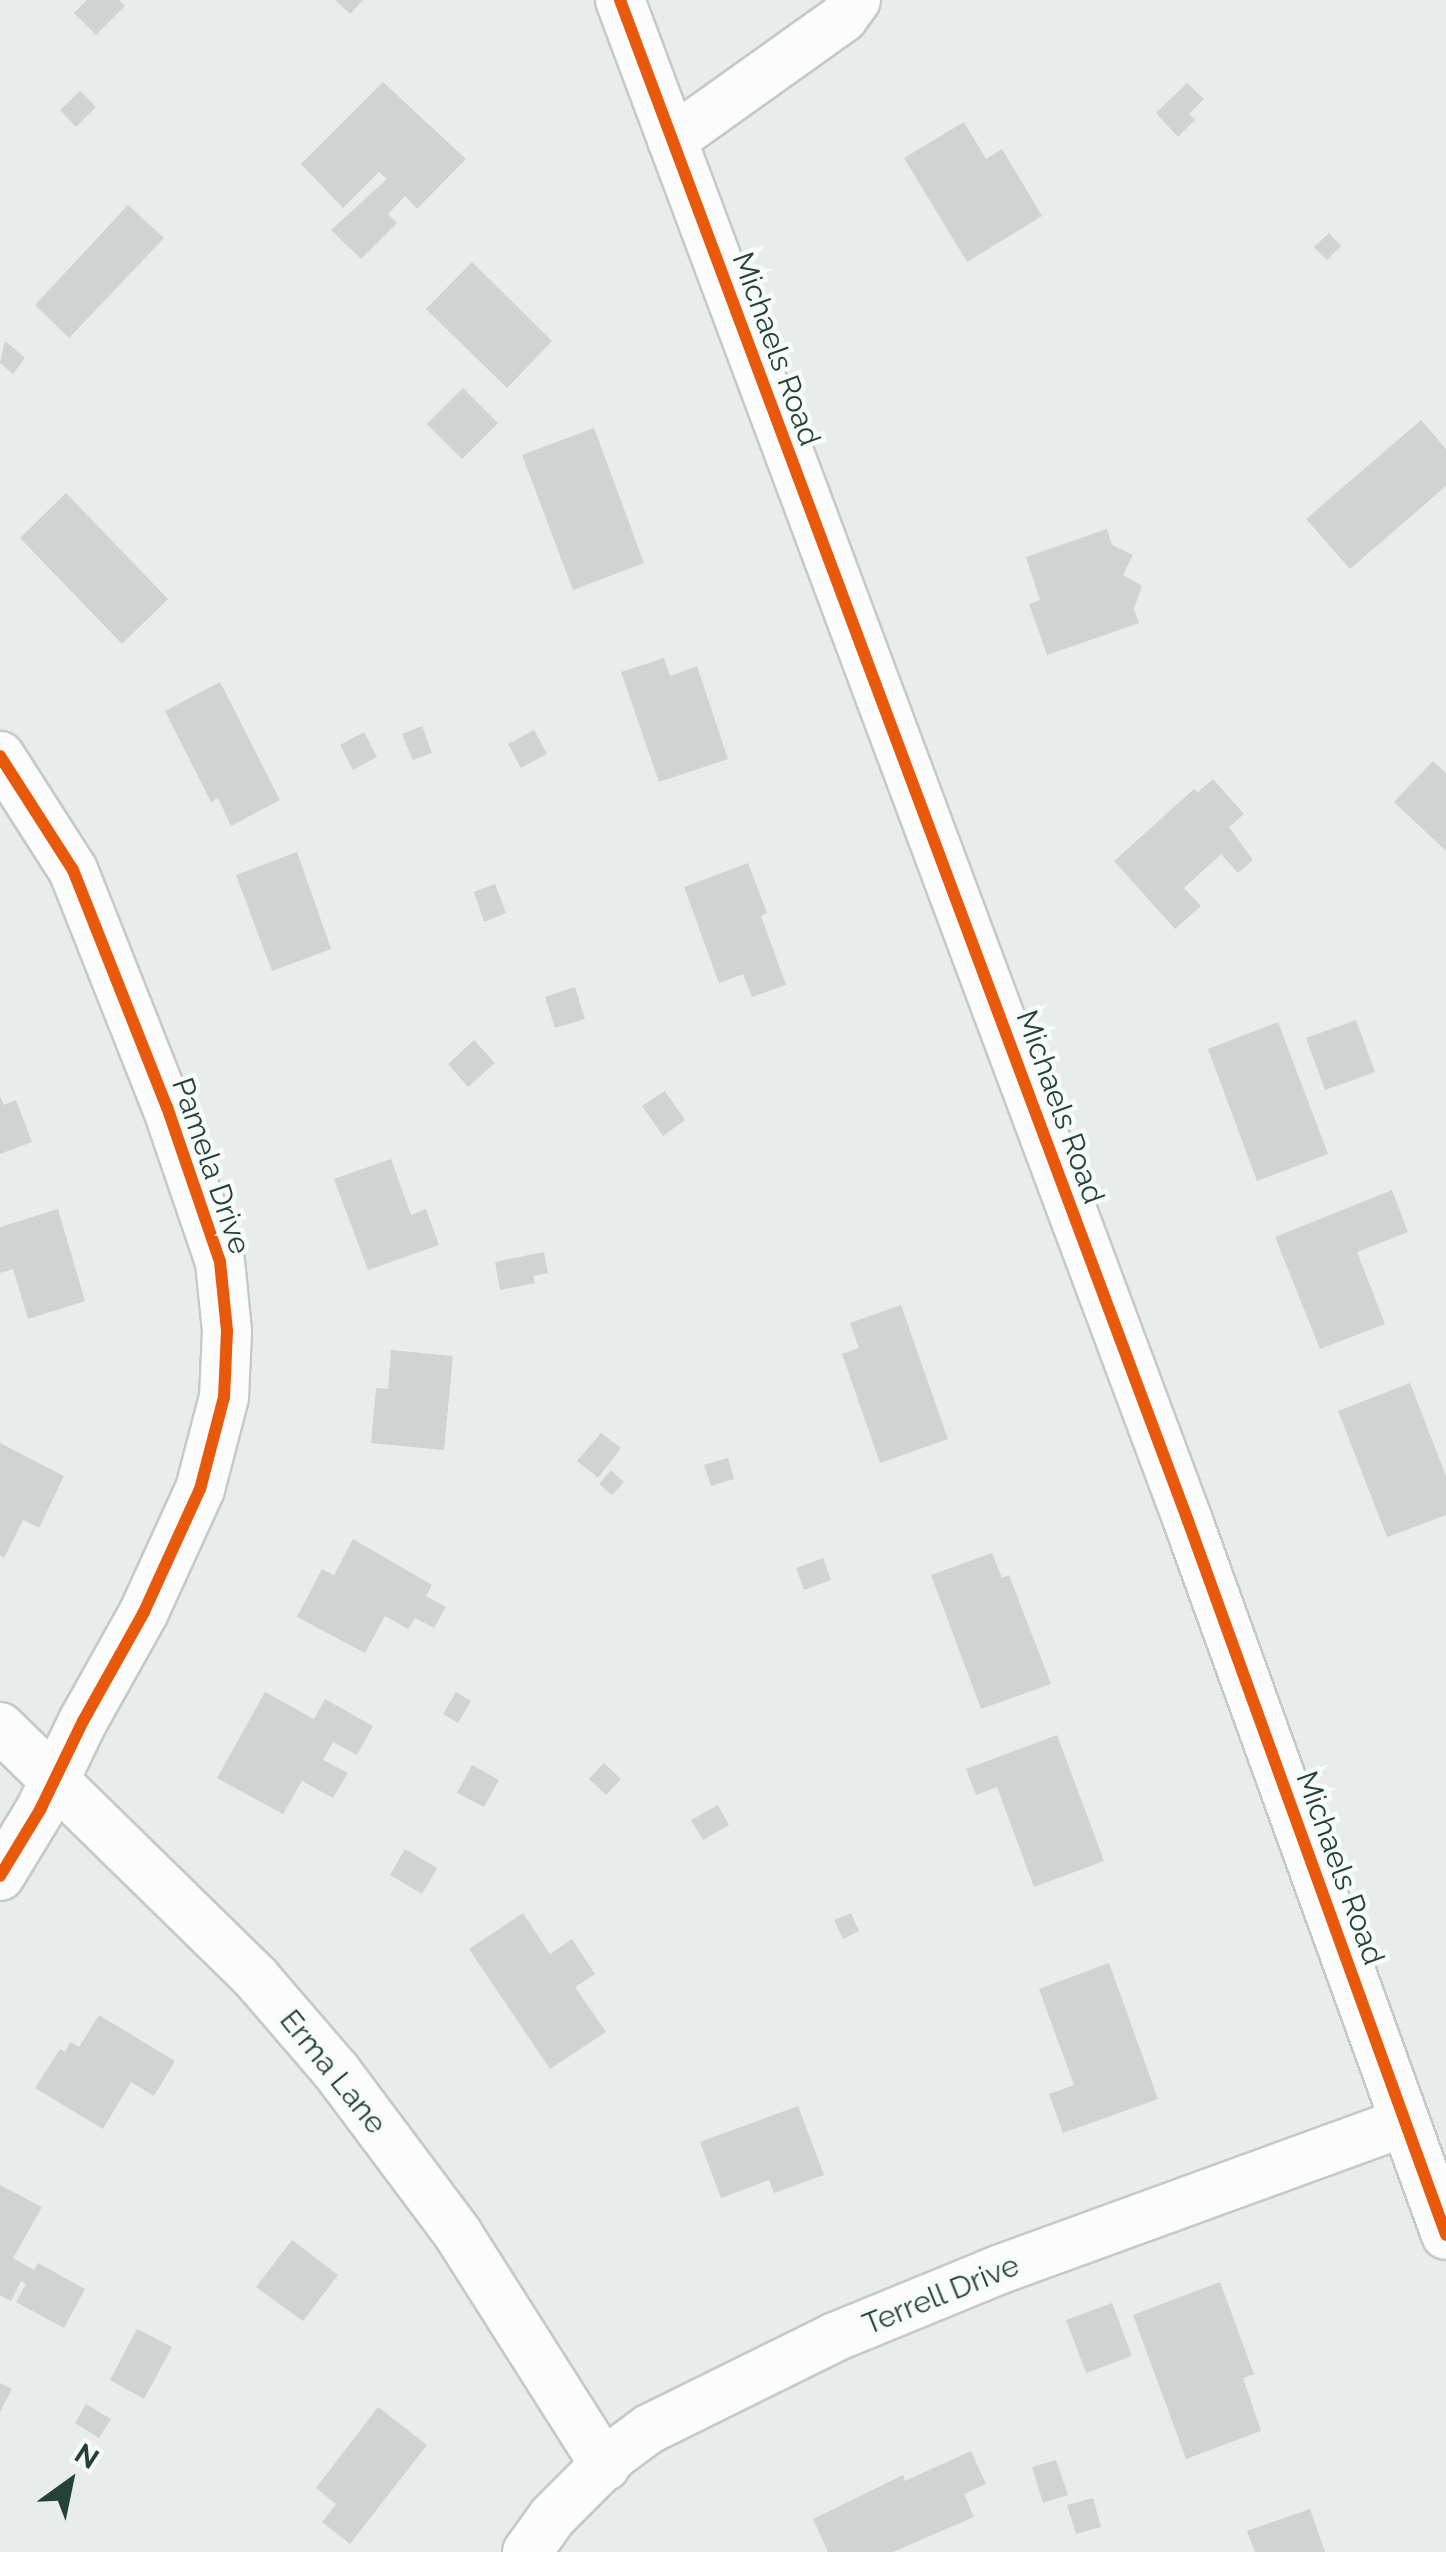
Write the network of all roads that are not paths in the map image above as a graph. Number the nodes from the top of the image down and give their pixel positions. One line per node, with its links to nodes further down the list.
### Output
1 (620, 0): 3 (street, Michaels Road)
2 (856, 0): 3 (street)
3 (672, 140): 8 (street, Michaels Road)
4 (0, 756): 6 (street, Pamela Drive)
5 (0, 1727): 6 (street, Erma Lane)
6 (55, 1781): 7 (street, Pamela Drive); 10 (street, Erma Lane)
7 (0, 1876)
8 (1405, 2122): 9 (street, Michaels Road); 10 (street, Terrell Drive)
9 (1446, 2235)
10 (605, 2466): 11 (street, Terrell Drive)
11 (527, 2552)

